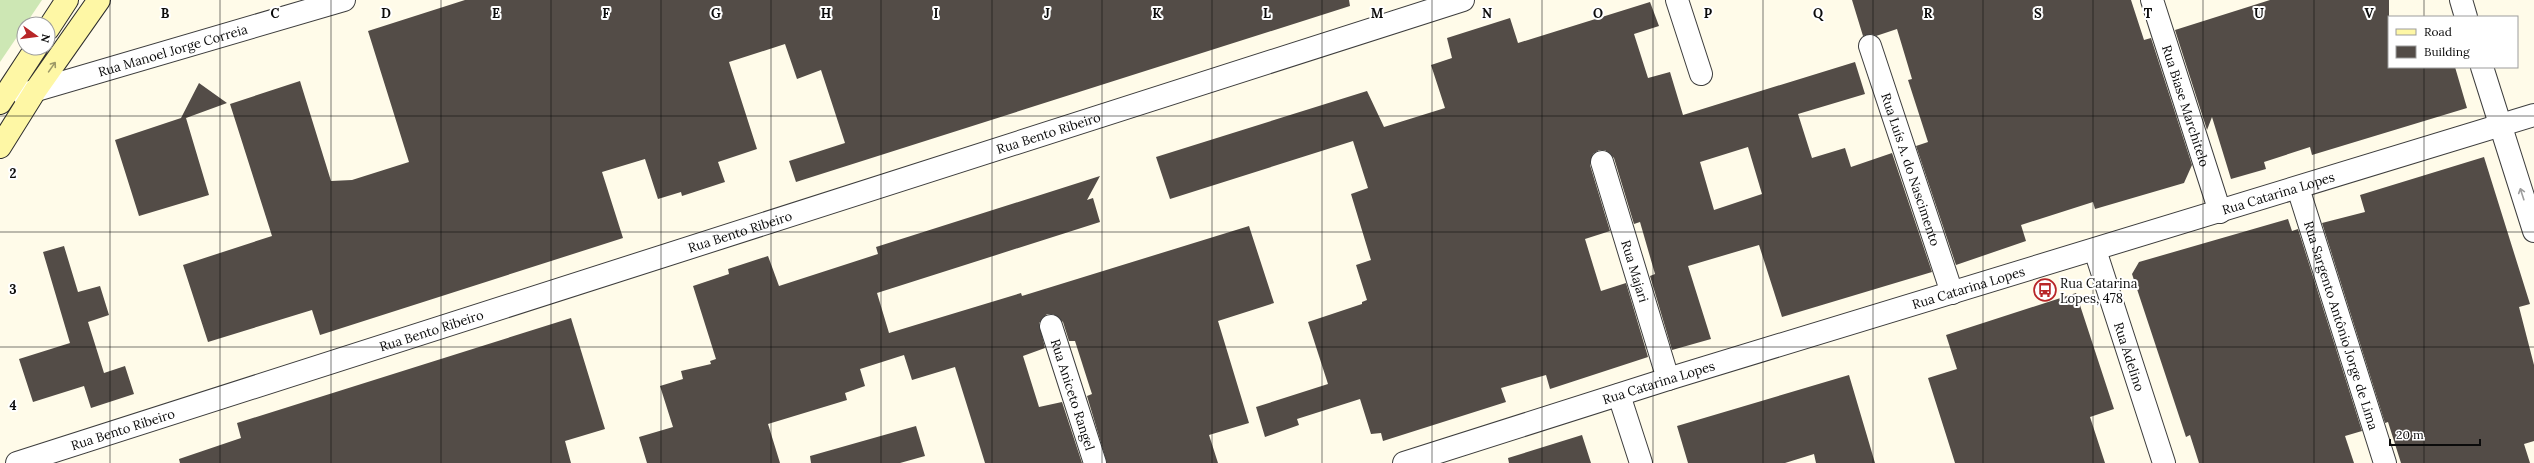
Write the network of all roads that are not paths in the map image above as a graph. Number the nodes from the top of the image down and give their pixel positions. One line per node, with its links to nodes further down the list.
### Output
1 (67, 0): 9 (main road)
2 (99, 0): 14 (main road, one-way to 2)
3 (344, 0): 14 (street, Rua Manoel Jorge Correia)
4 (1463, 0): 28 (street, Rua Bento Ribeiro)
5 (1677, 0): 13 (street)
6 (2152, 0): 21 (street, Rua Biase Marchitelo)
7 (2461, 0): 8 (street)
8 (2466, 16)
9 (56, 17)
10 (1870, 46): 24 (street, Rua Luís A. do Nascimento)
11 (31, 56): 15 (main road)
12 (2482, 68): 17 (street)
13 (1701, 74)
14 (35, 91): 15 (street, Rua Manoel Jorge Correia); 18 (main road)
15 (1, 101)
16 (2534, 115): 17 (street, Rua Catarina Lopes)
17 (2500, 125): 20 (street, Rua Catarina Lopes); 22 (street, one-way to 17)
18 (0, 146)
19 (1602, 162): 26 (street, Rua Majari)
20 (2298, 188): 21 (street, Rua Catarina Lopes); 33 (street, Rua Sargento Antônio Jorge de Lima)
21 (2220, 212): 23 (street, Rua Catarina Lopes)
22 (2534, 231)
23 (2095, 250): 24 (street, Rua Catarina Lopes); 32 (street, Rua Adelino)
24 (1952, 293): 26 (street, Rua Catarina Lopes)
25 (1050, 326): 29 (street, Rua Aniceto Rangel)
26 (1668, 379): 27 (street, Rua Catarina Lopes)
27 (1619, 395): 30 (street, Rua Catarina Lopes); 31 (street)
28 (17, 463)
29 (1095, 463)
30 (1404, 463)
31 (1640, 463)
32 (2164, 463)
33 (2385, 463)

